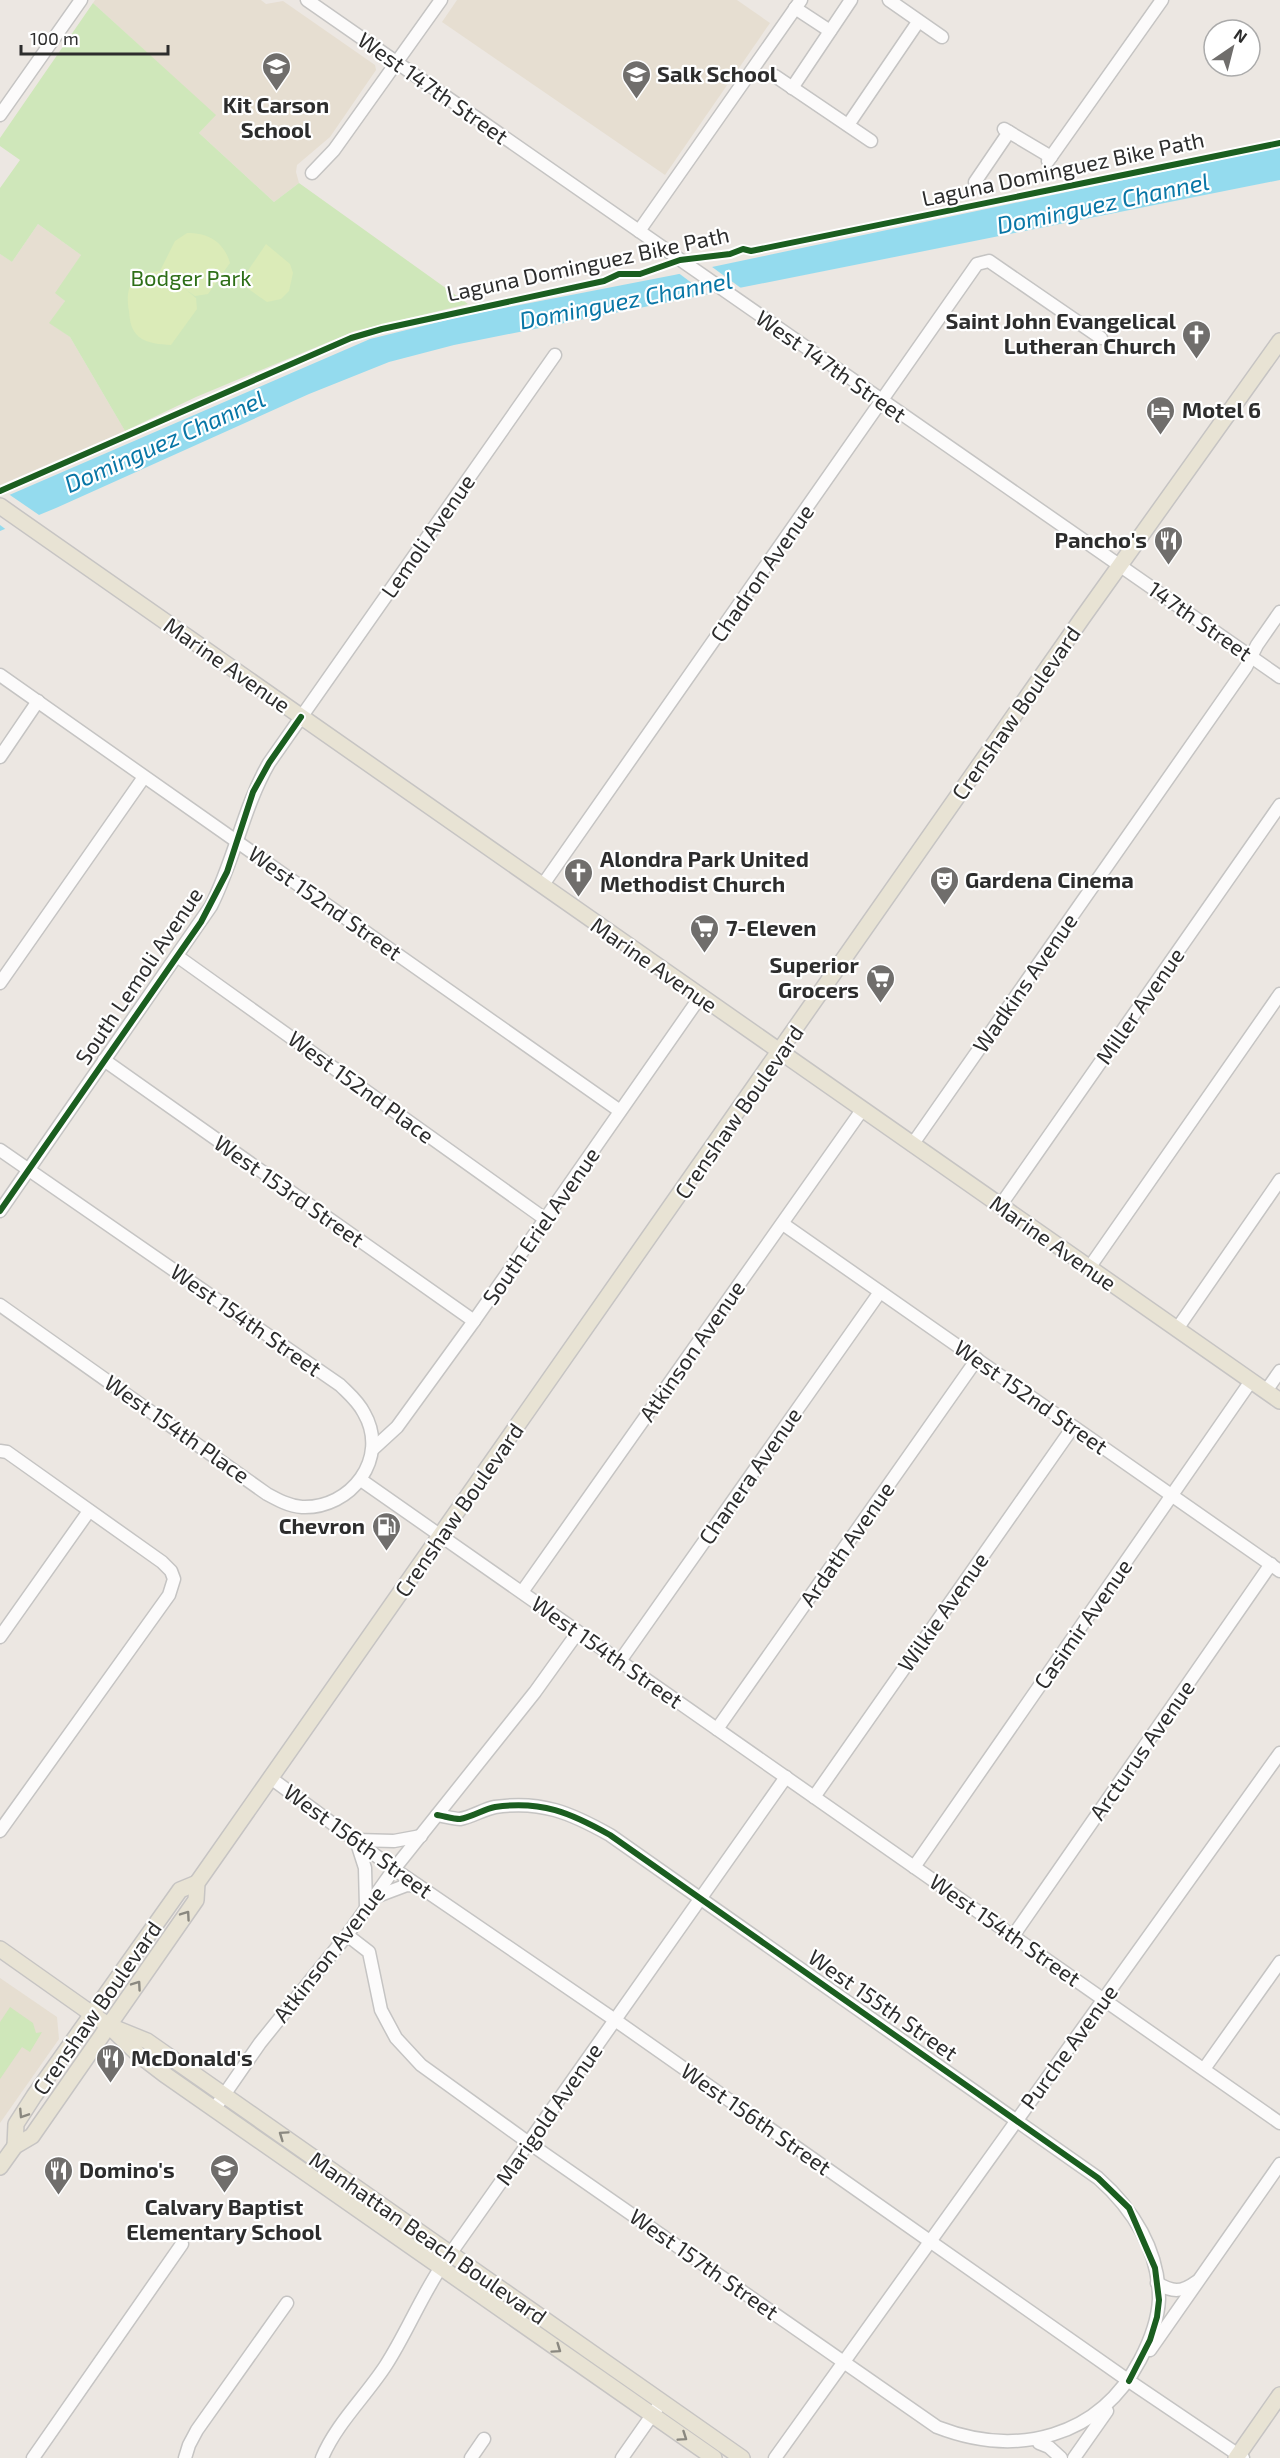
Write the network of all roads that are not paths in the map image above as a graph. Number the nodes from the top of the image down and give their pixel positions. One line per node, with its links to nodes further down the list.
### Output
1 (81, 0): 14 (street)
2 (307, 0): 11 (street, West 147th Street)
3 (441, 0): 11 (street)
4 (850, 0): 9 (street)
5 (889, 0): 8 (street)
6 (1162, 0): 18 (street)
7 (798, 4): 9 (street); 19 (street)
8 (918, 21): 10 (street); 15 (street)
9 (830, 31): 13 (street)
10 (942, 37)
11 (397, 63): 17 (street); 19 (street, West 147th Street)
12 (775, 76): 13 (street)
13 (792, 88): 15 (street)
14 (0, 115)
15 (848, 124): 16 (street)
16 (871, 141)
17 (312, 172)
18 (975, 182)
19 (639, 231): 23 (street, West 147th Street)
20 (1101, 338): 23 (street, Chadron Avenue)
21 (1280, 341): 25 (main road, Crenshaw Boulevard)
22 (555, 355): 31 (street, Lemoli Avenue)
23 (881, 400): 25 (street, West 147th Street); 36 (street, Chadron Avenue)
24 (0, 506): 31 (main road, Marine Avenue)
25 (1120, 566): 27 (street, 147th Street); 41 (main road, Crenshaw Boulevard)
26 (1280, 612): 27 (street, Wadkins Avenue)
27 (1251, 657): 29 (street, 147th Street); 45 (street, Wadkins Avenue)
28 (0, 675): 30 (street, West 152nd Street)
29 (1280, 677)
30 (38, 701): 32 (street); 33 (street, West 152nd Street)
31 (301, 717): 35 (street, South Lemoli Avenue); 36 (main road, Marine Avenue)
32 (0, 757)
33 (144, 777): 35 (street, West 152nd Street); 38 (street)
34 (1280, 805): 49 (street, Miller Avenue)
35 (238, 841): 37 (street, South Lemoli Avenue); 44 (street, West 152nd Street)
36 (542, 886): 40 (main road, Marine Avenue)
37 (177, 956): 42 (street, South Lemoli Avenue); 51 (street, West 152nd Place)
38 (0, 983)
39 (1280, 994): 53 (street)
40 (700, 997): 41 (main road, Marine Avenue); 44 (street, South Eriel Avenue)
41 (780, 1052): 43 (main road, Marine Avenue); 69 (main road, Crenshaw Boulevard)
42 (104, 1060): 47 (street, South Lemoli Avenue); 56 (street, West 153rd Street)
43 (862, 1110): 45 (main road, Marine Avenue); 52 (street, Atkinson Avenue)
44 (621, 1111): 51 (street, South Eriel Avenue)
45 (912, 1145): 49 (main road, Marine Avenue)
46 (0, 1150): 47 (street, West 154th Street)
47 (28, 1170): 50 (street, South Lemoli Avenue); 64 (street, West 154th Street)
48 (1280, 1180): 57 (street)
49 (1000, 1206): 53 (main road, Marine Avenue)
50 (0, 1211)
51 (545, 1219): 56 (street, South Eriel Avenue)
52 (783, 1224): 54 (street, West 152nd Street); 71 (street, Atkinson Avenue)
53 (1089, 1268): 57 (main road, Marine Avenue)
54 (880, 1292): 58 (street, West 152nd Street); 74 (street, Chanera Avenue)
55 (0, 1305): 66 (street, West 154th Place)
56 (474, 1321): 64 (street, South Eriel Avenue)
57 (1177, 1329): 60 (main road, Marine Avenue)
58 (977, 1359): 63 (street, West 152nd Street); 75 (street, Ardath Avenue)
59 (1280, 1371): 61 (street)
60 (1251, 1381): 61 (main road, Marine Avenue); 67 (street, Casimir Avenue)
61 (1266, 1391): 62 (main road, Marine Avenue)
62 (1280, 1401)
63 (1073, 1426): 67 (street, West 152nd Street); 79 (street, Wilkie Avenue)
64 (373, 1449): 66 (street)
65 (0, 1451): 68 (street)
66 (361, 1480): 69 (street, West 154th Street)
67 (1173, 1496): 70 (street, West 152nd Street); 84 (street, Casimir Avenue)
68 (88, 1511): 73 (street); 81 (street)
69 (441, 1536): 71 (street, West 154th Street); 78 (main road, Crenshaw Boulevard)
70 (1275, 1568): 92 (street, Arcturus Avenue)
71 (522, 1592): 72 (street, West 154th Street)
72 (578, 1632): 74 (street, West 154th Street); 80 (street, Atkinson Avenue)
73 (0, 1637)
74 (620, 1661): 75 (street, West 154th Street)
75 (717, 1728): 77 (street, West 154th Street)
76 (1280, 1753): 95 (street, Purche Avenue)
77 (786, 1777): 79 (street, West 154th Street); 89 (street, Marigold Avenue)
78 (272, 1779): 83 (street, West 156th Street); 86 (main road, Crenshaw Boulevard)
79 (814, 1797): 84 (street, West 154th Street)
80 (437, 1815): 82 (street, Atkinson Avenue); 89 (street, West 155th Street)
81 (0, 1830)
82 (421, 1836): 83 (street); 85 (street, Atkinson Avenue)
83 (356, 1839): 85 (street, West 156th Street); 90 (street)
84 (914, 1867): 92 (street, West 154th Street)
85 (394, 1869): 87 (street, West 156th Street); 88 (street, Atkinson Avenue)
86 (197, 1883): 96 (main road, Crenshaw Boulevard); 98 (main road, Crenshaw Boulevard, one-way to 86)
87 (419, 1886): 88 (street); 97 (street, West 156th Street)
88 (374, 1898): 90 (street, Atkinson Avenue)
89 (700, 1899): 97 (street, Marigold Avenue); 102 (street, West 155th Street)
90 (366, 1909): 91 (street, Atkinson Avenue)
91 (347, 1935): 100 (street, Atkinson Avenue); 104 (street, West 157th Street)
92 (1012, 1936): 95 (street, West 154th Street)
93 (0, 1949): 96 (main road, Manhattan Beach Boulevard)
94 (1280, 1962): 99 (street)
95 (1104, 1999): 99 (street, West 154th Street); 102 (street, Purche Avenue)
96 (93, 2014): 98 (main road, Manhattan Beach Boulevard); 105 (main road, Crenshaw Boulevard, one-way to 105)
97 (615, 2020): 104 (street, Marigold Avenue); 108 (street, West 156th Street)
98 (109, 2026): 100 (main road, Manhattan Beach Boulevard); 101 (main road, Manhattan Beach Boulevard); 105 (main road, Crenshaw Boulevard)
99 (1204, 2069): 103 (street, West 154th Street)
100 (224, 2094): 101 (street, Atkinson Avenue); 110 (main road, Manhattan Beach Boulevard, one-way to 100)
101 (215, 2108): 111 (main road, Manhattan Beach Boulevard)
102 (1017, 2120): 108 (street, Purche Avenue); 113 (street, West 155th Street)
103 (1280, 2123)
104 (529, 2143): 110 (street, Marigold Avenue); 115 (street, West 157th Street)
105 (15, 2146): 107 (main road, Crenshaw Boulevard)
106 (1280, 2164): 112 (street)
107 (0, 2167)
108 (930, 2241): 115 (street, Purche Avenue); 116 (street, West 156th Street)
109 (182, 2244): 123 (street)
110 (451, 2254): 111 (street, Marigold Avenue); 118 (main road, Manhattan Beach Boulevard)
111 (441, 2267): 119 (main road, Manhattan Beach Boulevard, one-way to 119); 125 (street, Marigold Avenue)
112 (1199, 2280): 113 (street); 116 (street)
113 (1157, 2283): 116 (street, West 155th Street)
114 (287, 2303): 124 (street)
115 (844, 2361): 121 (street, West 157th Street); 130 (street, Purche Avenue)
116 (1129, 2381): 121 (street, West 157th Street); 122 (street, West 156th Street); 132 (street)
117 (1280, 2396): 122 (main road)
118 (661, 2402): 119 (street); 129 (main road, Manhattan Beach Boulevard)
119 (652, 2415): 127 (street); 128 (main road, Manhattan Beach Boulevard, one-way to 128)
120 (484, 2439): 126 (street)
121 (1038, 2443): 131 (street)
122 (1239, 2457)
123 (33, 2458)
124 (185, 2458)
125 (322, 2458)
126 (471, 2458)
127 (621, 2458)
128 (714, 2458)
129 (742, 2458)
130 (775, 2458)
131 (1061, 2458)
132 (1074, 2458)

